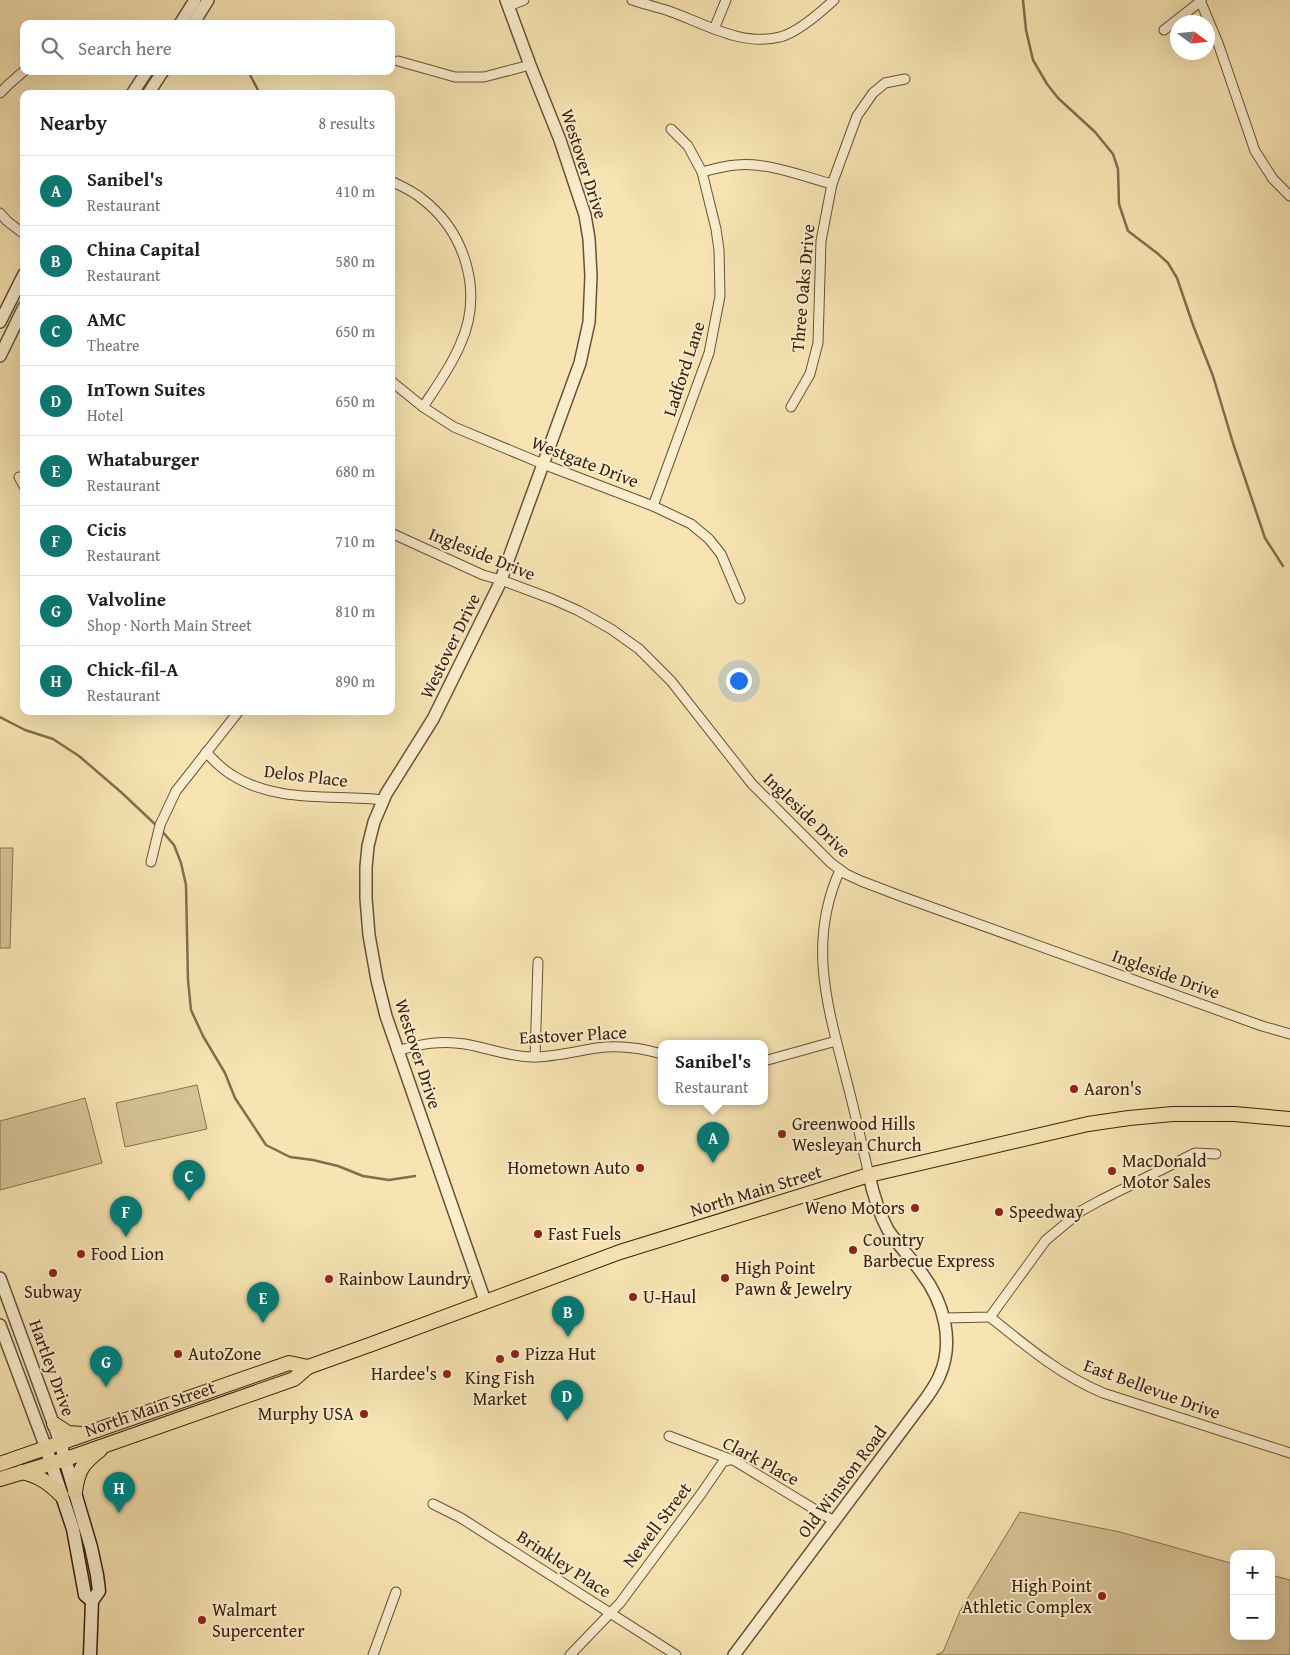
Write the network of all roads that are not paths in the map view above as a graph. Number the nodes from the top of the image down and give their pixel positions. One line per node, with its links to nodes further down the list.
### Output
1 (195, 0): 9 (street)
2 (208, 0): 10 (street)
3 (524, 0): 8 (street)
4 (632, 0): 11 (street)
5 (726, 0): 11 (street)
6 (834, 0): 11 (street)
7 (1201, 1): 12 (street); 26 (street)
8 (507, 3): 14 (street, Westover Drive)
9 (182, 20)
10 (196, 20)
11 (714, 29)
12 (1164, 30)
13 (398, 61): 14 (street)
14 (530, 65): 36 (street, Westover Drive)
15 (20, 74): 21 (street)
16 (144, 75): 19 (street)
17 (160, 75): 20 (street)
18 (905, 79): 25 (street, Three Oaks Drive)
19 (135, 90)
20 (151, 90)
21 (0, 94)
22 (671, 130): 23 (street, Ladford Lane)
23 (702, 172): 25 (street); 37 (street, Ladford Lane)
24 (395, 183): 34 (street)
25 (832, 184): 35 (street, Three Oaks Drive)
26 (1290, 196)
27 (0, 213): 28 (street)
28 (20, 231)
29 (20, 282): 31 (street)
30 (20, 315): 32 (street)
31 (0, 322)
32 (0, 356)
33 (395, 384): 34 (street, Westgate Drive)
34 (423, 407): 36 (street, Westgate Drive)
35 (791, 407)
36 (543, 464): 37 (street, Westgate Drive); 39 (street, Westover Drive)
37 (653, 506): 40 (street, Westgate Drive)
38 (395, 535): 39 (street, Ingleside Drive)
39 (501, 580): 43 (street, Westover Drive); 45 (street, Ingleside Drive)
40 (740, 599)
41 (236, 715): 42 (street)
42 (206, 752): 43 (street, Delos Place); 44 (street)
43 (384, 800): 49 (street, Westover Drive)
44 (151, 862)
45 (840, 870): 47 (street, Ingleside Drive); 48 (street)
46 (538, 962): 51 (street)
47 (1290, 1034)
48 (836, 1041): 52 (street); 55 (street)
49 (397, 1051): 51 (street, Eastover Place); 57 (street, Westover Drive)
50 (658, 1053): 51 (street, Eastover Place)
51 (535, 1057)
52 (768, 1060)
53 (1290, 1119): 55 (main road, North Main Street)
54 (1216, 1154): 58 (street)
55 (869, 1175): 57 (main road, North Main Street); 59 (street, Old Winston Road)
56 (0, 1278): 62 (street, Hartley Drive)
57 (486, 1301): 61 (main road, North Main Street)
58 (990, 1317): 59 (street); 68 (street, East Bellevue Drive)
59 (945, 1318): 78 (street, Old Winston Road)
60 (0, 1325): 67 (street, Hartley Drive)
61 (308, 1366): 63 (main road, North Main Street); 66 (main road, North Main Street)
62 (54, 1424): 63 (main road); 65 (street, Hartley Drive)
63 (83, 1434): 65 (main road, North Main Street)
64 (669, 1436): 70 (street, Clark Place)
65 (60, 1442): 67 (main road, North Main Street); 69 (main road)
66 (108, 1444): 69 (main road, North Main Street); 75 (main road)
67 (46, 1448): 71 (main road); 72 (main road, North Main Street)
68 (1290, 1453)
69 (66, 1459): 71 (main road, North Main Street); 75 (main road)
70 (729, 1460): 78 (street, Clark Place); 81 (street, Newell Street)
71 (51, 1462): 73 (main road, North Main Street); 76 (main road)
72 (0, 1464)
73 (21, 1472): 74 (main road, North Main Street); 76 (main road)
74 (0, 1479)
75 (75, 1492): 80 (main road)
76 (61, 1495): 80 (main road)
77 (433, 1504): 81 (street, Brinkley Place)
78 (834, 1521): 86 (street, Old Winston Road)
79 (396, 1592): 83 (street)
80 (92, 1601): 82 (main road)
81 (610, 1613): 84 (street, Newell Street); 85 (street, Brinkley Place)
82 (90, 1655)
83 (373, 1655)
84 (570, 1655)
85 (676, 1655)
86 (734, 1655)

